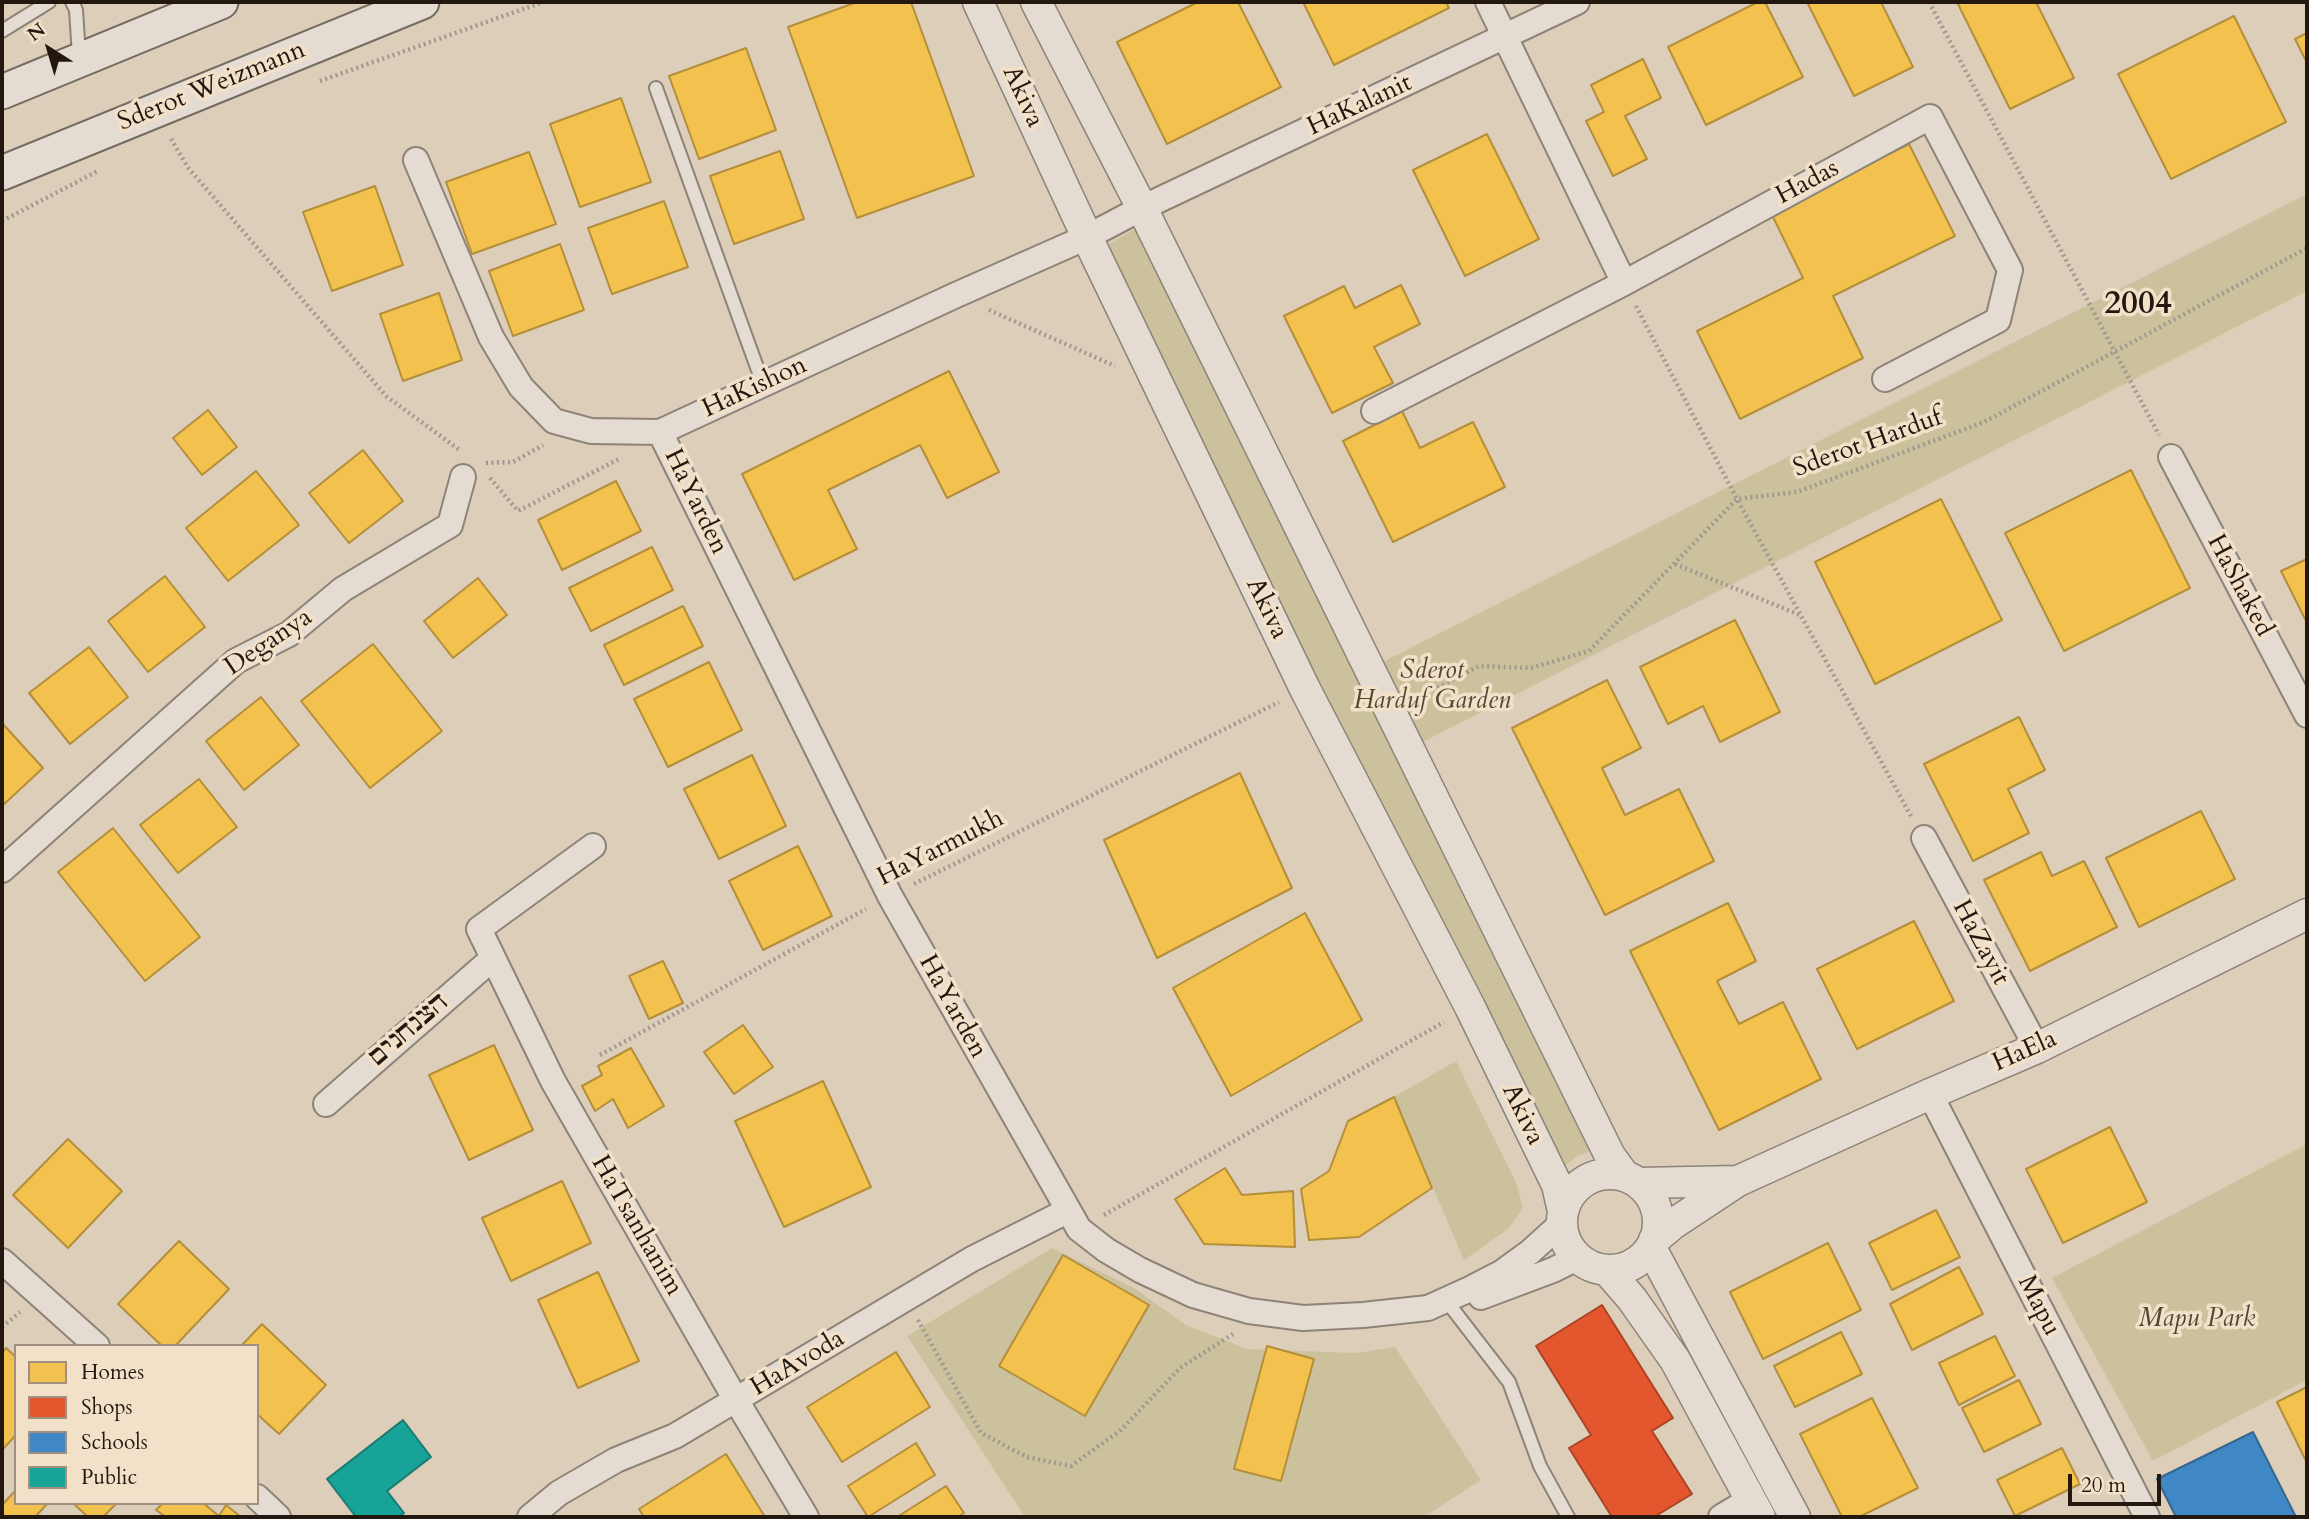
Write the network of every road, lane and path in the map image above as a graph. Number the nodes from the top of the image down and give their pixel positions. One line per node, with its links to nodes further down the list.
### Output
1 (49, 2): 11 (lane)
2 (72, 2): 13 (lane)
3 (221, 2): 13 (main road)
4 (422, 2): 20 (main road, Sderot Weizmann)
5 (543, 2): 14 (path)
6 (978, 2): 23 (street, Akiva)
7 (1036, 2): 21 (street, Akiva)
8 (1488, 2): 12 (street)
9 (1577, 2): 12 (street, HaKalanit)
10 (1928, 2): 27 (path)
11 (2, 31)
12 (1505, 37): 21 (street, HaKalanit); 25 (street)
13 (79, 59): 16 (main road)
14 (311, 84)
15 (656, 88): 29 (lane)
16 (2, 92)
17 (416, 160): 32 (street)
18 (109, 166): 22 (path)
19 (189, 169): 35 (path)
20 (2, 173)
21 (1142, 208): 23 (street, HaKishon); 40 (street, Akiva)
22 (2, 221)
23 (1087, 237): 26 (street, HaKishon); 30 (street, Akiva)
24 (2307, 248): 27 (path, Sderot Harduf)
25 (1624, 283): 28 (street, Hadas); 31 (street, Hadas); 36 (path)
26 (956, 295): 29 (street, HaKishon); 30 (path)
27 (2114, 353): 34 (path); 36 (path, Sderot Harduf)
28 (1885, 379)
29 (763, 384): 33 (street, HaKishon)
30 (1158, 386): 39 (street, Akiva)
31 (1374, 411)
32 (554, 421): 33 (street, HaKishon); 35 (path)
33 (660, 432): 35 (path); 45 (street, HaYarden)
34 (2171, 457): 41 (street, HaShaked)
35 (470, 470): 44 (street, Deganya)
36 (1737, 499): 37 (path); 38 (path)
37 (1675, 564): 38 (path); 40 (path)
38 (1801, 615): 42 (path)
39 (1305, 689): 45 (path, HaYarmukh); 48 (street, Akiva)
40 (1390, 712): 53 (street, Akiva)
41 (2307, 715)
42 (1924, 838): 49 (street, HaZayit)
43 (593, 846): 47 (street, HaTsanhanim)
44 (2, 870)
45 (890, 896): 50 (path, HaYarmukh); 56 (street, HaYarden)
46 (2307, 914): 49 (street, HaEla)
47 (492, 959): 52 (street, הצנחנים); 65 (street, HaTsanhanim)
48 (1469, 1007): 55 (street, Akiva); 56 (path)
49 (2037, 1048): 51 (street, HaEla)
50 (600, 1055)
51 (1930, 1094): 54 (street, HaEla); 74 (street, Mapu)
52 (326, 1104)
53 (1631, 1179): 54 (street, HaEla); 55 (street); 57 (street)
54 (1738, 1181): 57 (street, HaEla)
55 (1562, 1217): 58 (street); 62 (street, HaYarden)
56 (1073, 1220): 61 (street, HaAvoda); 62 (street, HaYarden)
57 (1652, 1244): 60 (street); 73 (street)
58 (1577, 1258): 60 (street); 62 (street, HaYarden)
59 (2, 1261): 64 (street)
60 (1607, 1270): 67 (street)
61 (906, 1298): 63 (path); 65 (street, HaAvoda)
62 (1445, 1299): 71 (lane)
63 (1234, 1332)
64 (95, 1344)
65 (736, 1401): 69 (street, HaAvoda); 70 (street, HaTsanhanim)
66 (259, 1499): 68 (street)
67 (1755, 1508): 72 (street)
68 (278, 1517)
69 (530, 1517)
70 (806, 1517)
71 (1568, 1517)
72 (1721, 1517)
73 (1795, 1517)
74 (2147, 1517)

